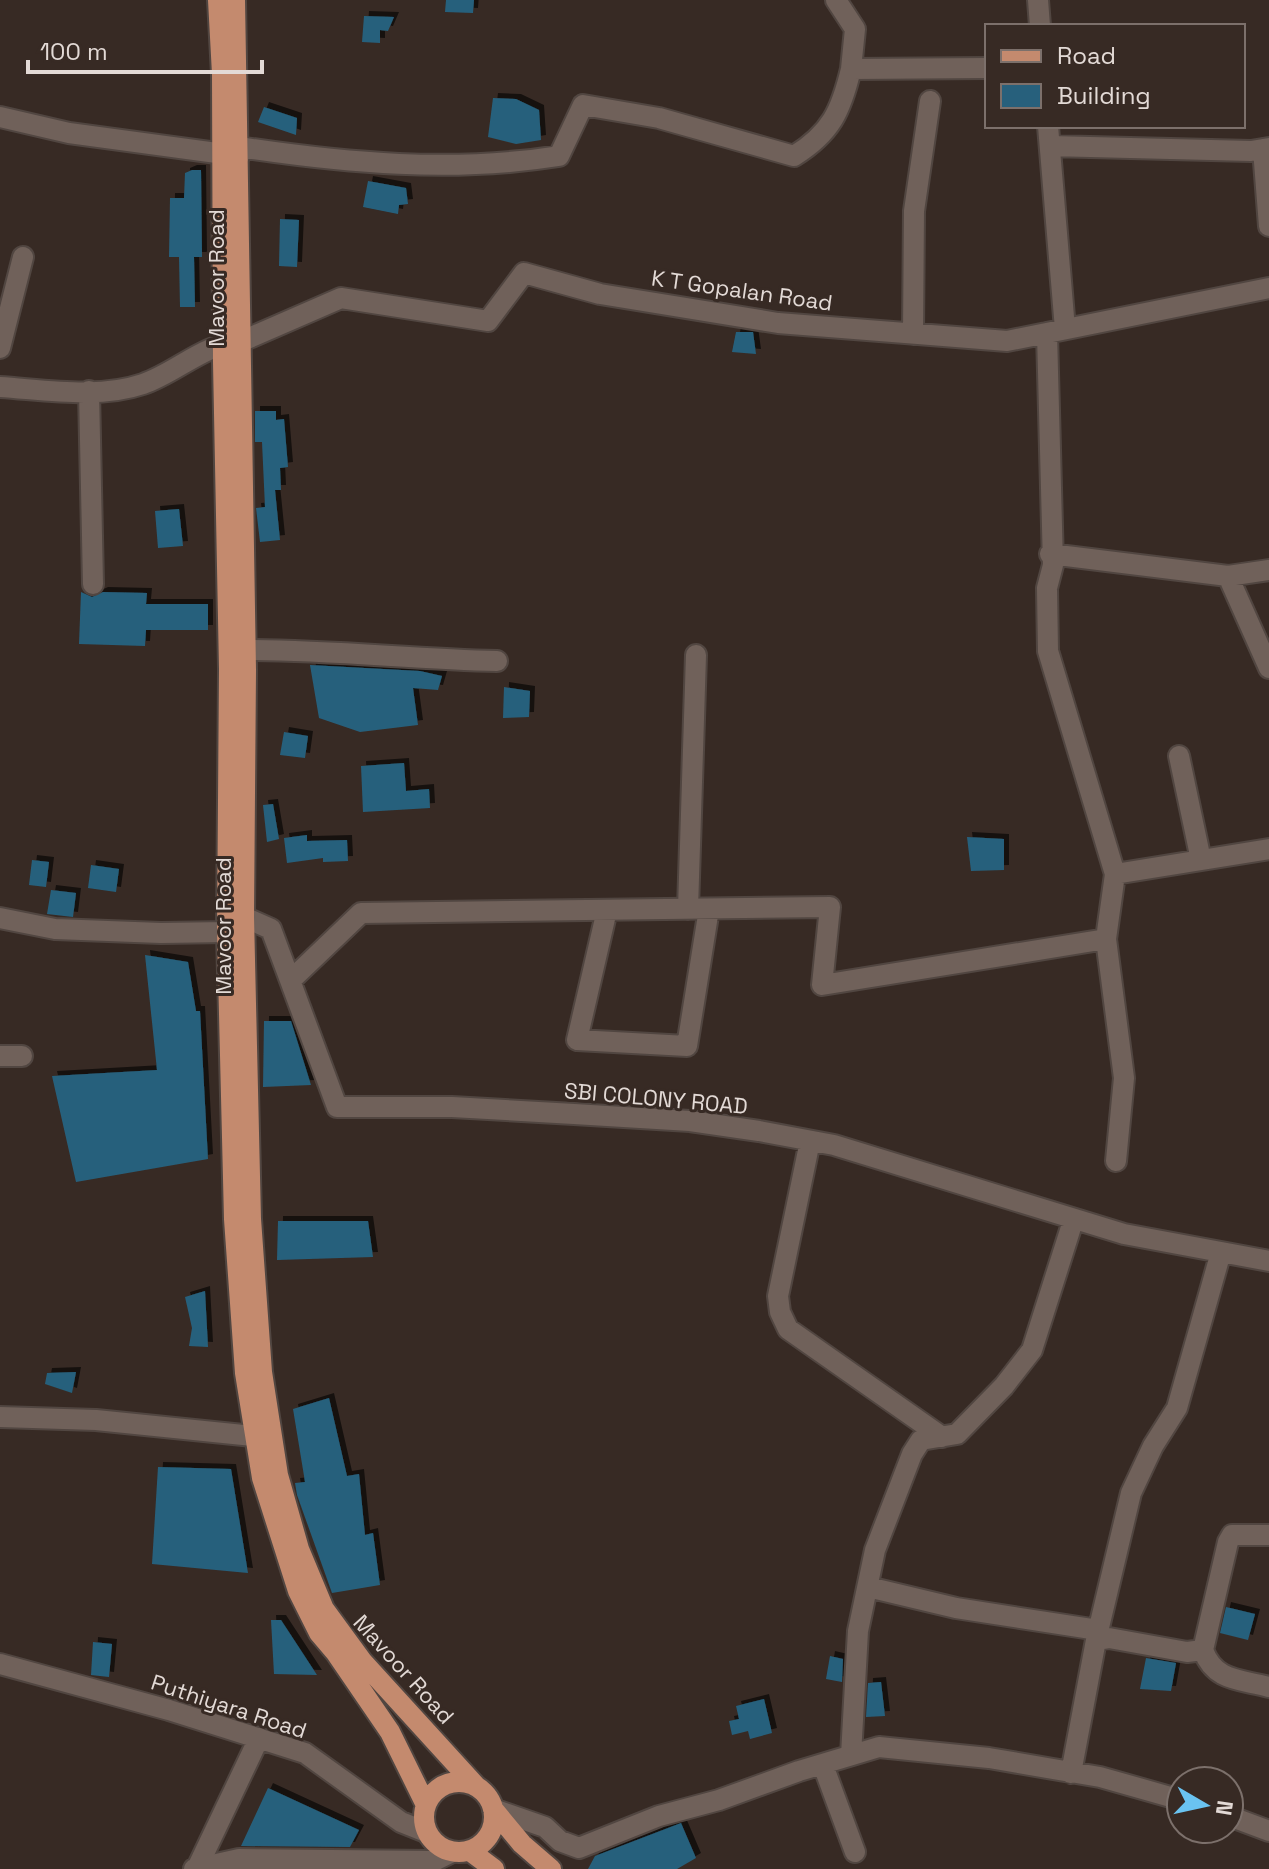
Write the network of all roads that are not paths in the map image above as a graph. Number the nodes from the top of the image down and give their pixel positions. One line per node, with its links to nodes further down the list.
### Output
1 (218, 0): 12 (main road, Mavoor Road)
2 (235, 0): 12 (main road, Mavoor Road)
3 (836, 0): 7 (street)
4 (1038, 0): 5 (street)
5 (1040, 24)
6 (985, 68): 7 (street)
7 (851, 69): 12 (street)
8 (930, 101): 18 (street)
9 (0, 117): 12 (street)
10 (1049, 136): 11 (street); 16 (street)
11 (1266, 148): 13 (street)
12 (234, 153): 17 (main road, Mavoor Road)
13 (1269, 226)
14 (23, 257): 19 (street)
15 (1269, 288): 16 (street, K T Gopalan Road)
16 (1056, 331): 18 (street, K T Gopalan Road); 22 (street)
17 (229, 333): 18 (street, K T Gopalan Road); 21 (street); 26 (main road, Mavoor Road); 38 (main road, Mavoor Road)
18 (913, 334)
19 (0, 348)
20 (0, 387): 21 (street)
21 (89, 391): 25 (street)
22 (1050, 554): 24 (street); 33 (street)
23 (1269, 570): 24 (street)
24 (1228, 576): 29 (street)
25 (93, 584)
26 (246, 650): 28 (street); 36 (main road, Mavoor Road)
27 (696, 655): 34 (street)
28 (497, 661)
29 (1269, 668)
30 (1179, 756): 32 (street)
31 (1269, 849): 32 (street)
32 (1201, 860): 33 (street)
33 (1115, 874): 39 (street)
34 (698, 909): 35 (street); 35 (street); 39 (street)
35 (607, 910): 40 (street)
36 (244, 917): 38 (street); 40 (street, SBI COLONY ROAD); 61 (main road, Mavoor Road)
37 (0, 918): 38 (street)
38 (227, 932): 49 (main road, Mavoor Road)
39 (1106, 939): 44 (street)
40 (292, 979): 43 (street, SBI COLONY ROAD)
41 (0, 1056): 42 (street)
42 (22, 1056)
43 (810, 1141): 45 (street, SBI COLONY ROAD); 50 (street)
44 (1116, 1161)
45 (1073, 1221): 46 (street, SBI COLONY ROAD); 50 (street)
46 (1221, 1252): 47 (street, SBI COLONY ROAD); 53 (street)
47 (1269, 1261)
48 (0, 1417): 49 (street)
49 (253, 1436): 63 (main road, Mavoor Road)
50 (942, 1437): 52 (street)
51 (1269, 1535): 54 (street)
52 (868, 1587): 53 (street); 58 (street)
53 (1097, 1635): 54 (street); 60 (street)
54 (1203, 1650): 56 (street)
55 (0, 1664): 57 (street, Puthiyara Road)
56 (1269, 1687)
57 (259, 1738): 67 (street, Puthiyara Road); 71 (street)
58 (851, 1755): 59 (street); 60 (street)
59 (823, 1765): 64 (street); 69 (street)
60 (1071, 1773): 62 (street)
61 (475, 1785): 63 (main road); 64 (main road, Mavoor Road)
62 (1165, 1795)
63 (426, 1805): 67 (main road, Mavoor Road)
64 (493, 1809): 68 (main road); 73 (main road, Mavoor Road)
65 (1245, 1822): 66 (street)
66 (1269, 1831)
67 (426, 1832): 68 (main road)
68 (461, 1852): 70 (street); 72 (main road)
69 (855, 1852)
70 (327, 1864): 71 (street)
71 (196, 1868)
72 (494, 1869)
73 (551, 1869)

